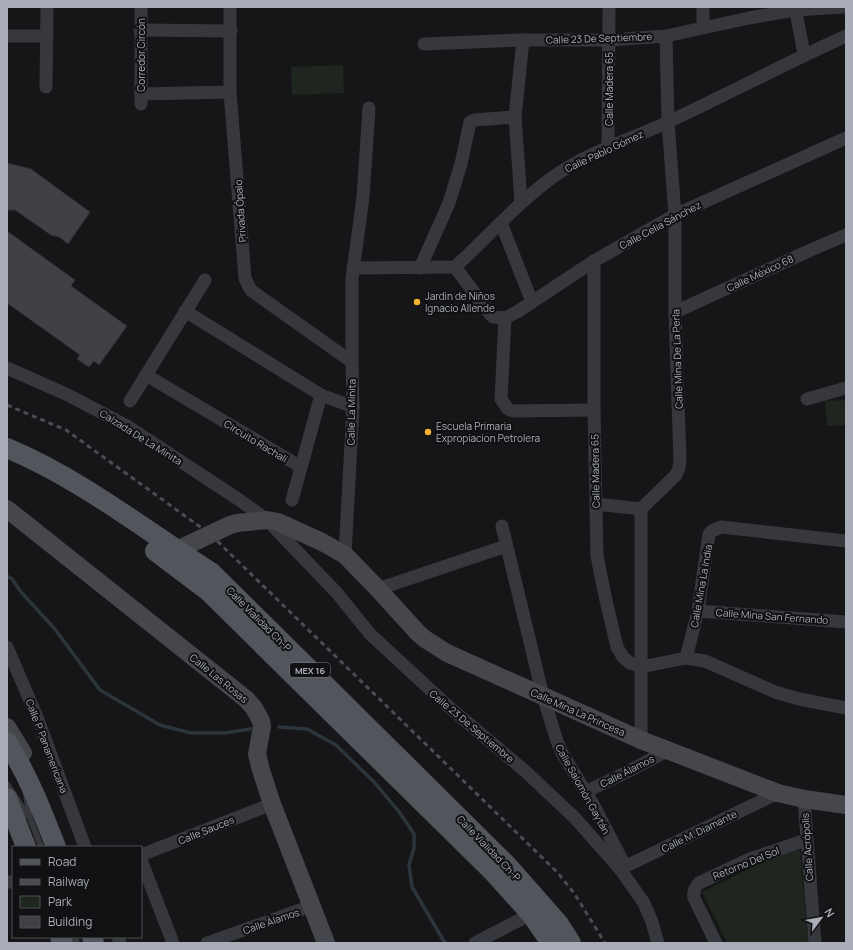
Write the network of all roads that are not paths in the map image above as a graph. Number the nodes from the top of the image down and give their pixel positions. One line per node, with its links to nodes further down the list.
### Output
1 (47, 7): 12 (street)
2 (141, 7): 9 (street, Corredor Circón)
3 (230, 7): 10 (street, Privada Ópalo)
4 (609, 7): 16 (street, Calle Madera 65)
5 (703, 7): 8 (street)
6 (844, 7): 7 (street, Calle 23 De Septiembre)
7 (795, 9): 8 (street, Calle 23 De Septiembre); 18 (street)
8 (703, 27): 13 (street, Calle 23 De Septiembre)
9 (140, 30): 10 (street); 20 (street, Corredor Circón)
10 (231, 30): 20 (street, Privada Ópalo)
11 (7, 36): 12 (street)
12 (47, 36): 19 (street)
13 (666, 36): 16 (street, Calle 23 De Septiembre); 23 (street, Calle Mina De La Perla)
14 (846, 36): 18 (street, Calle Pablo Gómez)
15 (523, 40): 16 (street, Calle 23 De Septiembre); 17 (street, Calle 23 De Septiembre); 22 (street)
16 (609, 40): 25 (street, Calle Madera 65)
17 (424, 44)
18 (804, 54): 23 (street, Calle Pablo Gómez)
19 (46, 87)
20 (230, 92): 39 (street, Privada Ópalo)
21 (369, 108): 32 (street, Calle La Minita)
22 (515, 117): 26 (street); 33 (street)
23 (668, 122): 25 (street, Calle Pablo Gómez); 27 (street, Calle Mina De La Perla)
24 (846, 138): 27 (street, Calle Celia Sánchez)
25 (608, 147): 26 (street, Calle Pablo Gómez)
26 (521, 202): 28 (street, Calle Pablo Gómez)
27 (675, 215): 30 (street, Calle Celia Sánchez); 37 (street, Calle Mina De La Perla)
28 (501, 223): 31 (street, Calle Pablo Gómez); 35 (street)
29 (846, 235): 37 (street, Calle México 68)
30 (594, 261): 35 (street, Calle Celia Sánchez); 47 (street, Calle Madera 65)
31 (455, 267): 33 (street); 38 (street)
32 (353, 268): 33 (street); 39 (street, Calle La Minita)
33 (420, 268)
34 (204, 280): 36 (street)
35 (532, 302): 38 (street, Calle Celia Sánchez)
36 (186, 311): 41 (street); 43 (street)
37 (675, 312): 54 (street, Calle Mina De La Perla)
38 (505, 318): 47 (street)
39 (352, 362): 46 (street, Calle La Minita)
40 (7, 368): 55 (street, Calzada De La Minita)
41 (146, 375): 45 (street); 50 (street, Circuito Rachali)
42 (846, 388): 44 (street)
43 (321, 394): 46 (street); 50 (street, Circuito Rachali)
44 (807, 399)
45 (130, 401)
46 (353, 407): 60 (street, Calle La Minita)
47 (594, 410): 52 (street, Calle Madera 65)
48 (7, 448): 59 (main road, Calle Vialidad Ch-P / MEX 16)
49 (7, 460): 59 (main road, Calle Vialidad Ch-P / MEX 16)
50 (301, 467): 51 (street)
51 (292, 500)
52 (596, 504): 54 (street); 66 (street, Calle Madera 65)
53 (7, 509): 80 (street, Calle Las Rosas)
54 (641, 509): 66 (street)
55 (267, 520): 59 (street, Calzada De La Minita); 60 (street, Calzada De La Minita); 90 (street, Calle 23 De Septiembre)
56 (502, 526): 58 (street, Calle Salomón Gaytán)
57 (846, 541): 62 (street, Calle Mina La India)
58 (506, 546): 61 (street); 67 (street, Calle Salomón Gaytán)
59 (172, 555): 92 (main road, Calle Vialidad Ch-P / MEX 16)
60 (345, 556): 61 (street, Calle Mina La Princesa)
61 (378, 589): 67 (street, Calle Mina La Princesa)
62 (698, 611): 63 (street, Calle Mina San Fernando); 65 (street, Calle Mina La India)
63 (846, 622)
64 (7, 646): 87 (street, Calle P. Panamericana)
65 (686, 658): 66 (street); 68 (street)
66 (640, 667): 70 (street)
67 (543, 696): 70 (street, Calle Mina La Princesa); 75 (street, Calle Salomón Gaytán)
68 (846, 708)
69 (7, 727): 77 (street)
70 (641, 740): 72 (street, Calle Mina La Princesa)
71 (7, 742): 73 (main road)
72 (669, 750): 75 (street, Calle Álamos); 76 (street, Calle Mina La Princesa)
73 (20, 763): 77 (main road); 82 (lane)
74 (7, 784): 82 (lane)
75 (585, 792): 90 (street, Calle Salomón Gaytán)
76 (778, 793): 79 (street, Calle Mina La Princesa); 90 (street, Calle M. Diamante)
77 (36, 795): 86 (main road)
78 (7, 798): 84 (main road)
79 (804, 799): 81 (street, Calle Mina La Princesa); 83 (street, Calle Acrópolis)
80 (272, 804): 88 (street, Calle Sauces); 91 (street, Calle Las Rosas)
81 (846, 804)
82 (30, 818): 85 (lane)
83 (806, 840): 100 (street, Retorno Del Sol); 101 (street, Calle Acrópolis)
84 (26, 846)
85 (41, 846)
86 (56, 846)
87 (85, 846)
88 (142, 855)
89 (142, 863): 93 (street)
90 (623, 868): 99 (street, Calle 23 De Septiembre)
91 (311, 906): 94 (street, Calle Álamos); 95 (street, Calle Las Rosas)
92 (537, 911): 96 (street); 97 (main road, Calle Vialidad Ch-P / MEX 16); 98 (main road, Calle Vialidad Ch-P / MEX 16)
93 (173, 943)
94 (207, 943)
95 (326, 943)
96 (475, 943)
97 (551, 943)
98 (571, 943)
99 (658, 943)
100 (716, 943)
101 (815, 943)

